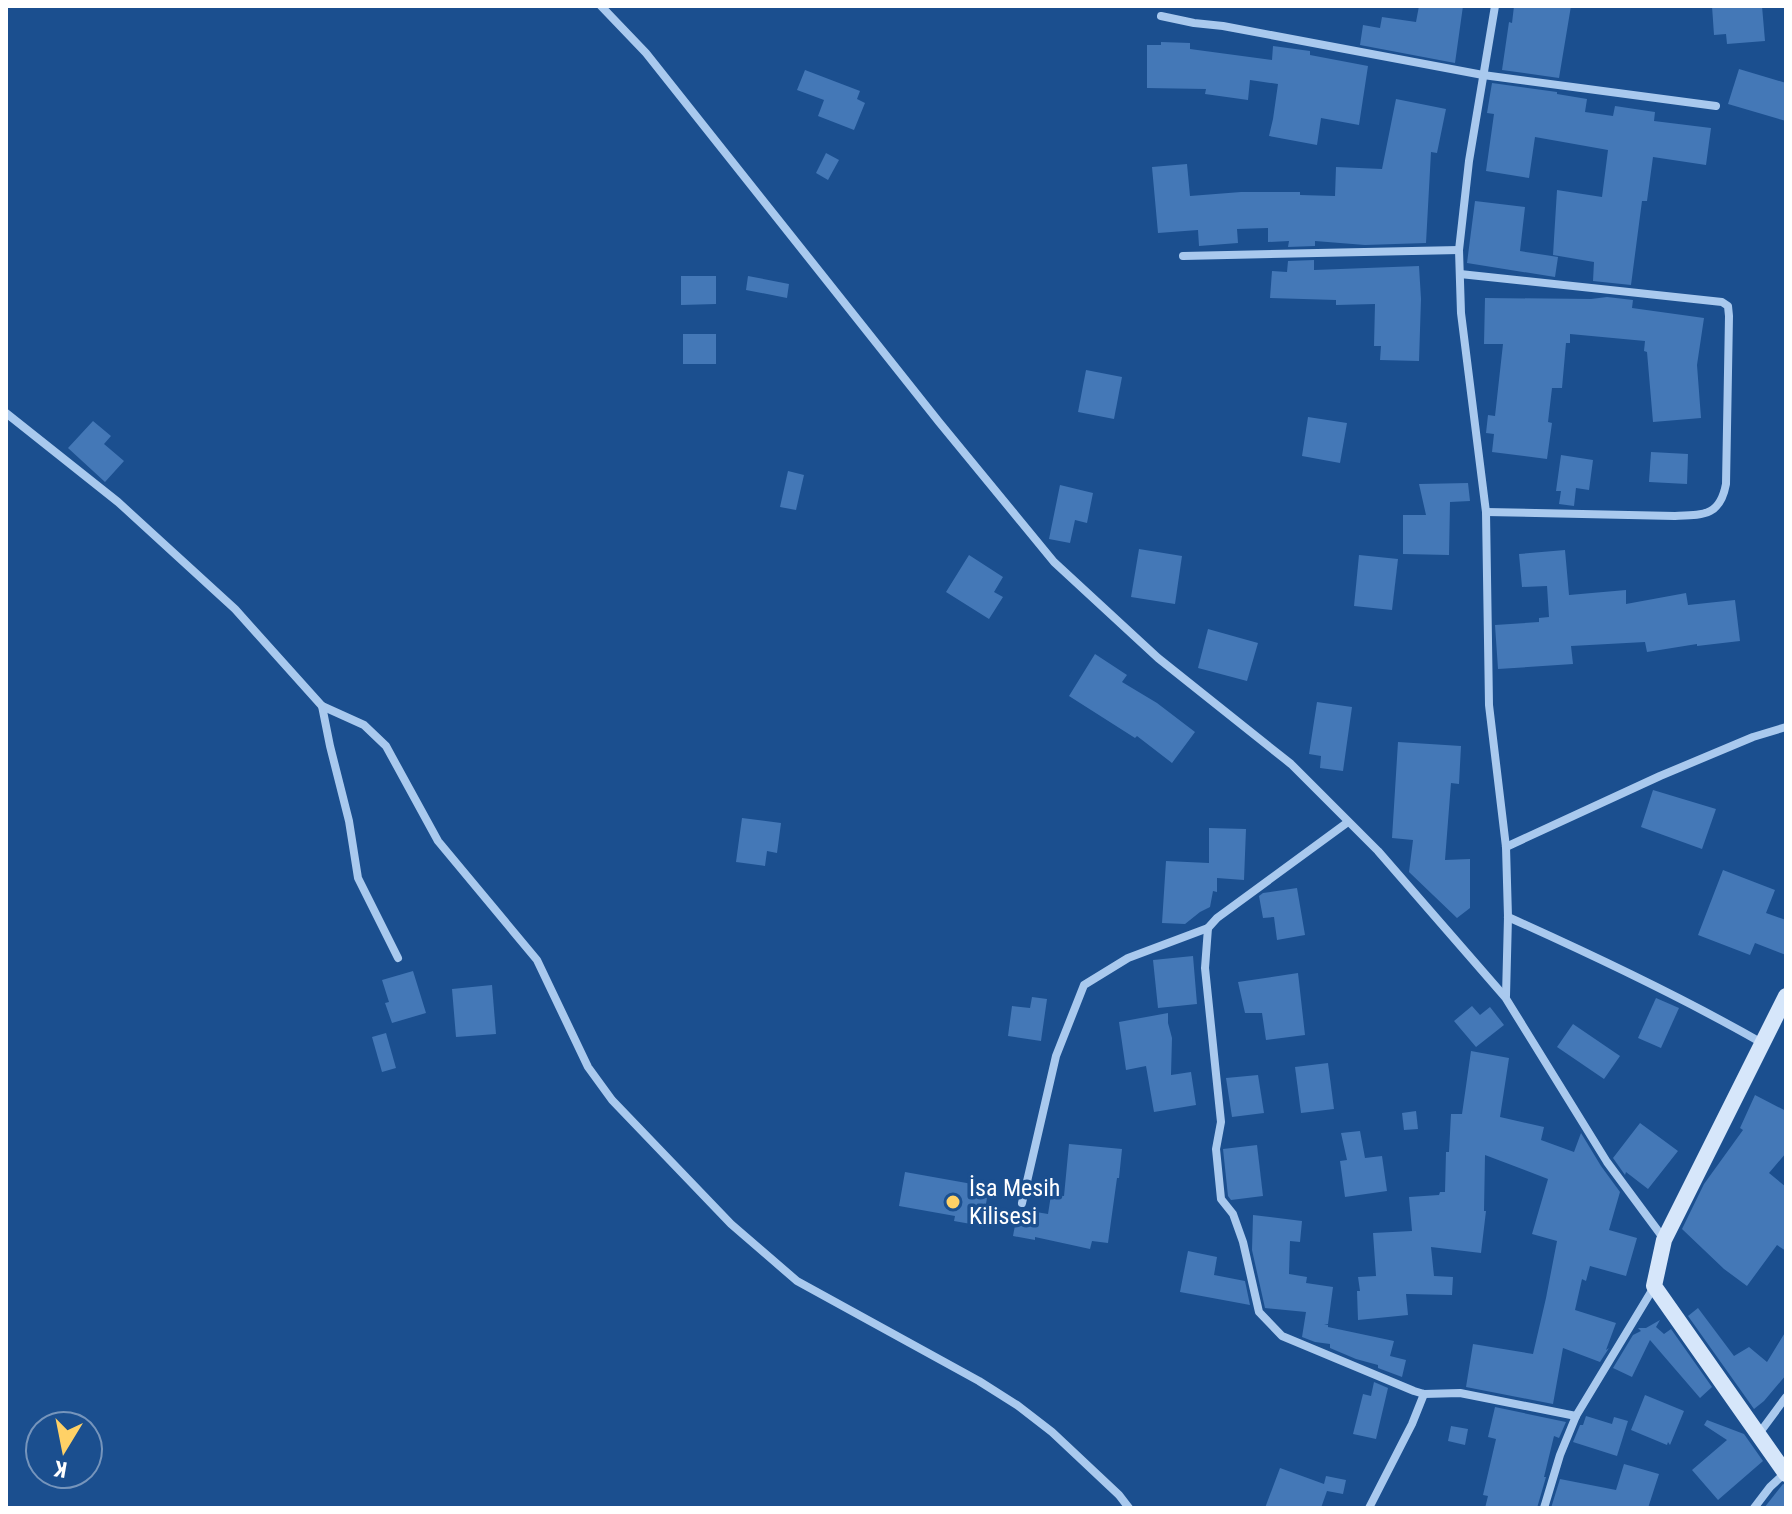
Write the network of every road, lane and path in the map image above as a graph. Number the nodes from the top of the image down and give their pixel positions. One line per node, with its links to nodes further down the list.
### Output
1 (601, 6): 13 (street)
2 (1495, 6): 4 (street)
3 (1161, 16): 4 (street)
4 (1483, 75): 5 (street); 6 (street)
5 (1716, 106)
6 (1459, 250): 7 (street); 8 (street)
7 (1183, 256)
8 (1460, 274): 10 (street); 10 (street)
9 (6, 413): 11 (street)
10 (1486, 512): 14 (street)
11 (322, 706): 17 (street); 29 (street)
12 (1786, 727): 14 (street)
13 (1348, 822): 16 (street); 19 (street)
14 (1506, 847): 15 (street)
15 (1508, 917): 19 (street); 20 (street)
16 (1208, 928): 21 (street); 24 (street)
17 (398, 958)
18 (1786, 996): 20 (street)
19 (1505, 997): 22 (street)
20 (1762, 1043): 22 (street)
21 (1022, 1203)
22 (1664, 1240): 23 (street)
23 (1654, 1286): 26 (street); 27 (street)
24 (1424, 1394): 26 (street); 30 (street)
25 (1786, 1397): 27 (street)
26 (1576, 1416): 31 (street)
27 (1758, 1436): 28 (street)
28 (1785, 1474): 32 (street)
29 (1129, 1508)
30 (1369, 1508)
31 (1544, 1508)
32 (1754, 1508)

